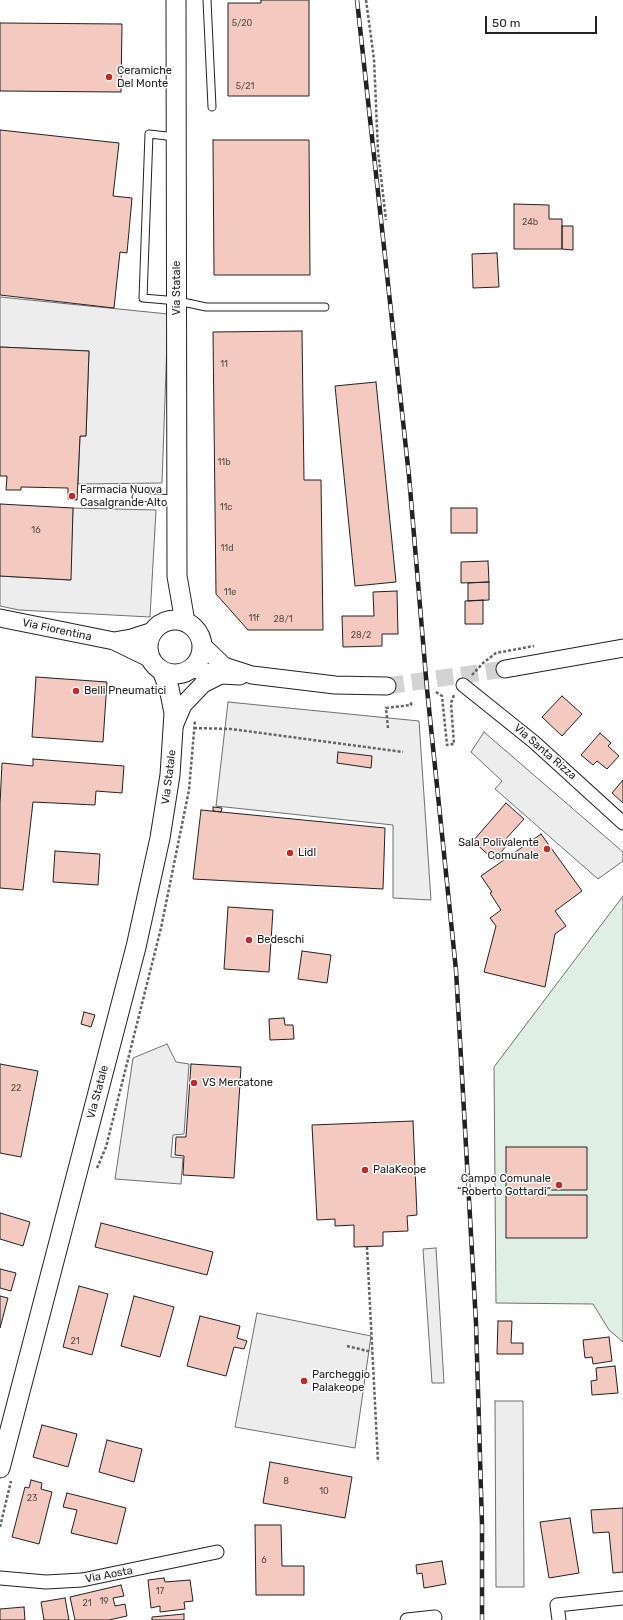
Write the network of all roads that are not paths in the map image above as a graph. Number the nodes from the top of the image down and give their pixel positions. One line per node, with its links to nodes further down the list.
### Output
1 (176, 0): 4 (main road, Via Statale)
2 (207, 0): 3 (lane)
3 (212, 107)
4 (177, 138): 5 (main road, Via Statale); 5 (lane)
5 (178, 301): 6 (lane); 8 (main road, Via Statale)
6 (325, 307)
7 (136, 497): 8 (lane)
8 (177, 498): 9 (main road, Via Statale)
9 (176, 576): 11 (main road, Via Statale); 12 (main road, Via Statale)
10 (0, 618): 13 (street, Via Fiorentina)
11 (185, 622): 12 (main road); 14 (main road)
12 (158, 626): 13 (street, Via Fiorentina); 16 (main road, Via Statale)
13 (114, 641): 16 (street, Via Fiorentina)
14 (202, 646): 18 (main road, Via Statale); 20 (street)
15 (623, 648): 17 (street)
16 (156, 665): 18 (main road); 23 (main road, Via Statale)
17 (505, 669)
18 (190, 670): 19 (street); 23 (main road, Via Statale)
19 (221, 675): 20 (street); 23 (street)
20 (252, 675): 22 (street)
21 (463, 685): 24 (street, Via Santa Rizza)
22 (387, 686)
23 (174, 720): 25 (main road, Via Statale)
24 (623, 823)
25 (1, 1457)
26 (217, 1552): 27 (street, Via Aosta)
27 (0, 1578)
28 (623, 1598): 31 (street)
29 (434, 1618): 30 (street)
30 (407, 1620)
31 (559, 1620)

